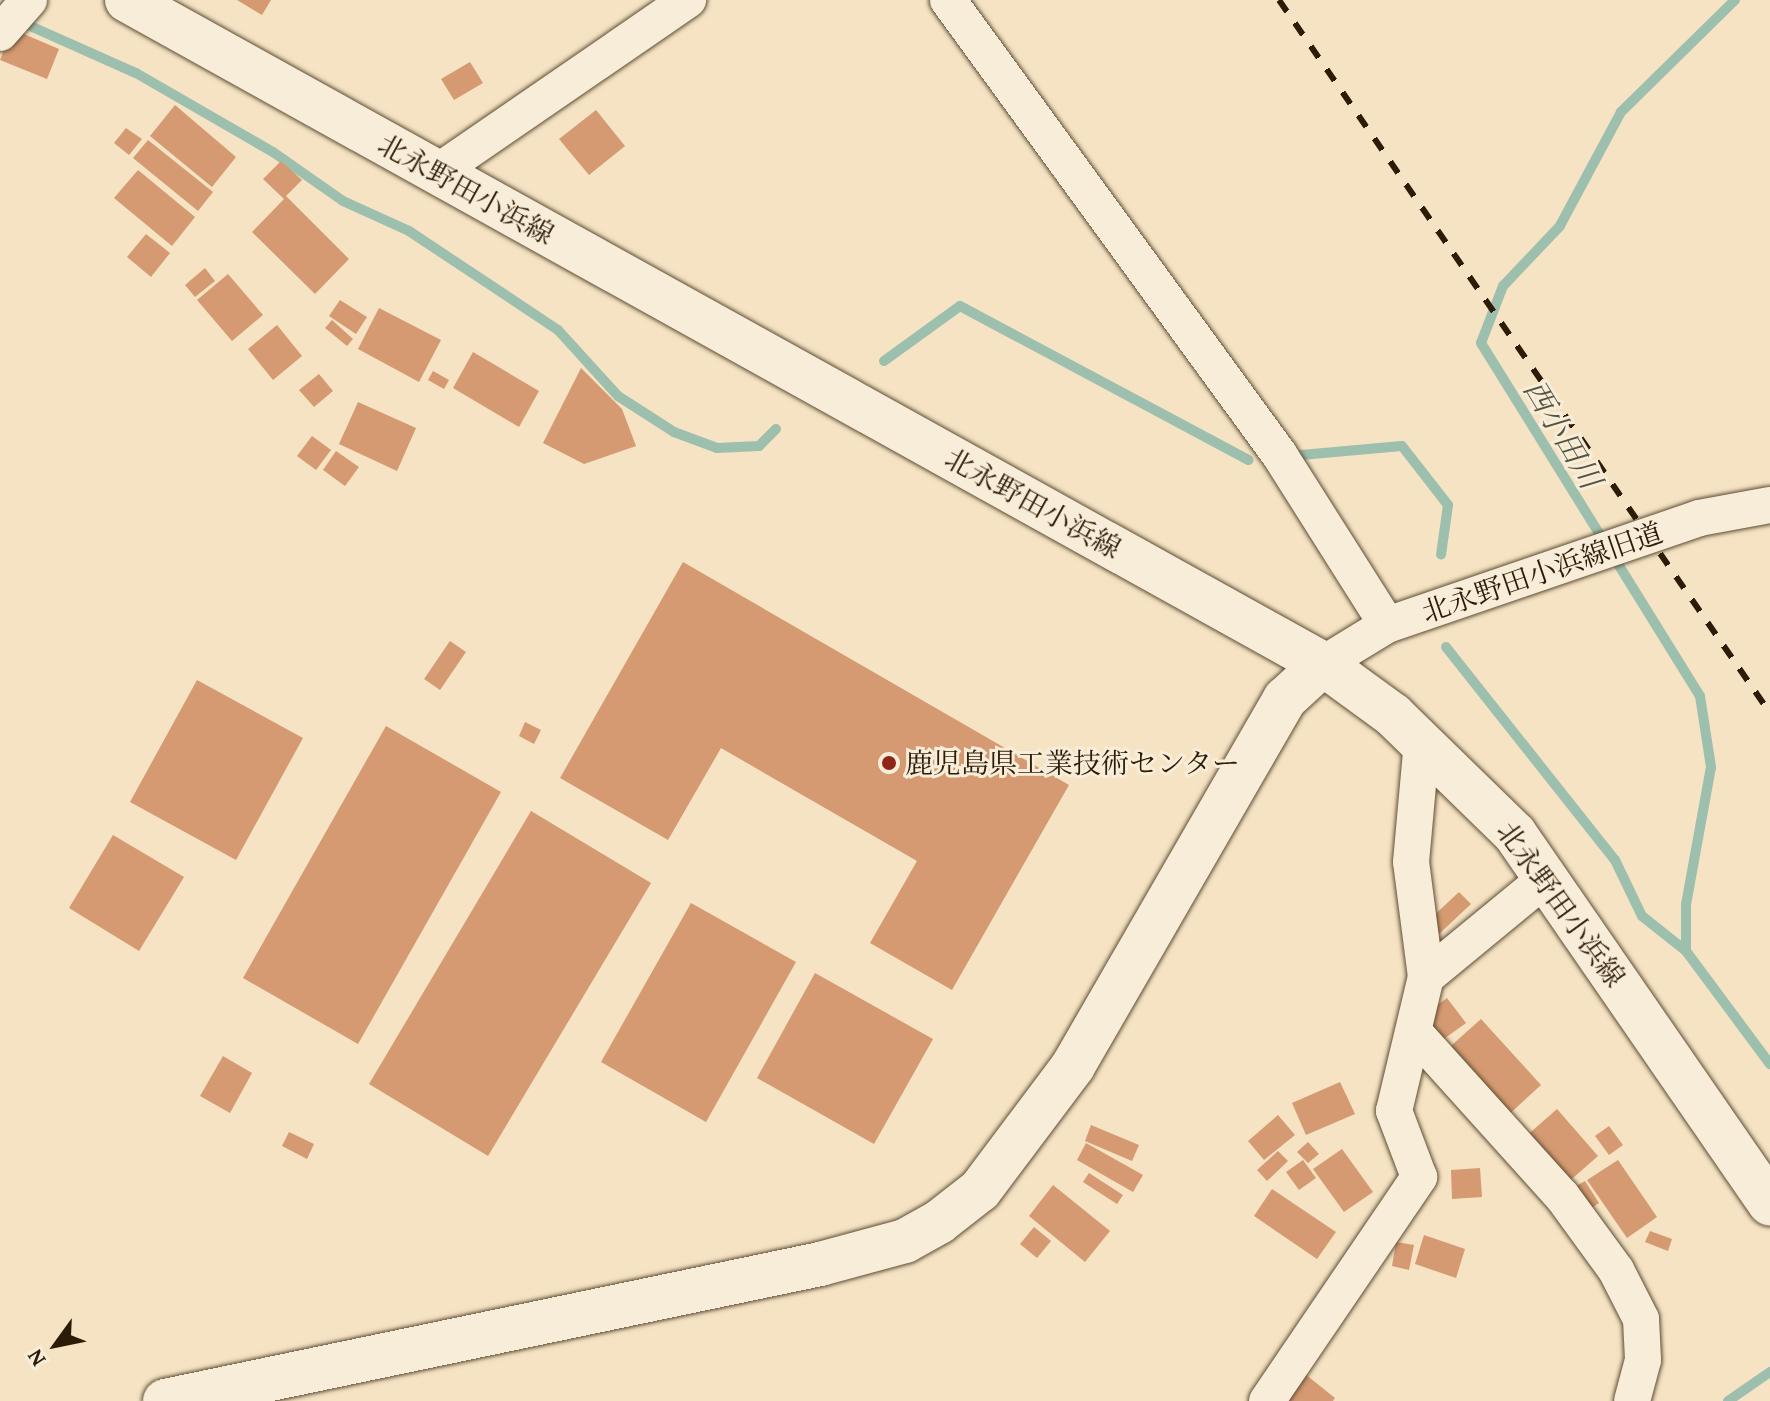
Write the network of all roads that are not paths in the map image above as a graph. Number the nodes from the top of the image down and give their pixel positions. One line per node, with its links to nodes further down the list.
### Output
1 (127, 0): 4 (main road, 北永野田小浜線)
2 (688, 0): 4 (street)
3 (948, 0): 6 (street)
4 (436, 173): 7 (main road, 北永野田小浜線)
5 (1770, 505): 6 (street, 北永野田小浜線旧道)
6 (1387, 625): 7 (street, 北永野田小浜線旧道)
7 (1323, 664): 8 (main road, 北永野田小浜線); 13 (main road)
8 (1422, 741): 9 (main road, 北永野田小浜線); 10 (street)
9 (1546, 878): 10 (street); 12 (main road, 北永野田小浜線)
10 (1426, 977): 11 (street)
11 (1415, 1033): 15 (street); 16 (street)
12 (1770, 1203)
13 (225, 1396): 14 (main road)
14 (165, 1401)
15 (1267, 1401)
16 (1632, 1401)

